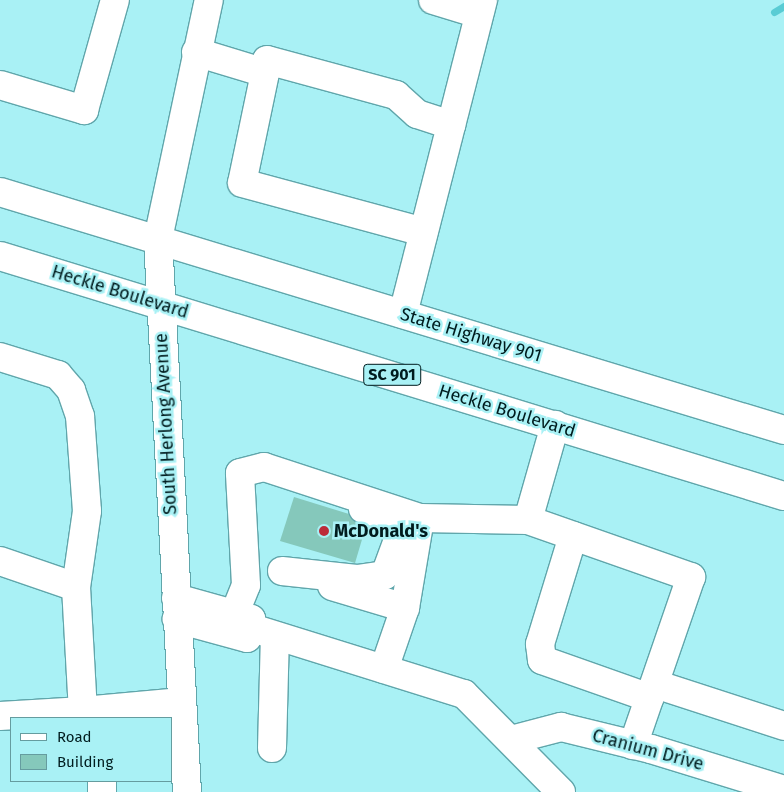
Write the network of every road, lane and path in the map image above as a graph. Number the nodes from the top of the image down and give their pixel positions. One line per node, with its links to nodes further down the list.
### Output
1 (116, 0): 7 (main road)
2 (209, 0): 5 (main road, South Herlong Avenue)
3 (433, 0): 4 (main road)
4 (481, 7): 8 (main road)
5 (196, 52): 6 (main road); 11 (main road, South Herlong Avenue)
6 (265, 73): 8 (main road); 10 (main road)
7 (0, 85)
8 (451, 125): 10 (main road)
9 (0, 192): 11 (main road)
10 (424, 232): 14 (main road)
11 (158, 239): 13 (main road, South Herlong Avenue); 14 (main road, State Highway 901)
12 (0, 256): 13 (main road, Heckle Boulevard / SC 901)
13 (158, 303): 16 (main road, Heckle Boulevard / SC 901); 28 (main road, South Herlong Avenue)
14 (404, 314): 17 (main road, State Highway 901)
15 (0, 357): 26 (main road)
16 (555, 425): 19 (main road, Heckle Boulevard / SC 901); 21 (main road)
17 (784, 430)
18 (264, 467): 20 (main road); 23 (main road); 25 (main road)
19 (784, 496)
20 (420, 518): 21 (main road); 27 (main road)
21 (528, 520): 22 (main road)
22 (573, 536): 31 (main road); 31 (main road)
23 (245, 560): 25 (main road); 29 (main road)
24 (0, 562): 26 (main road)
25 (282, 571): 27 (main road)
26 (76, 587): 33 (main road)
27 (405, 608): 30 (main road)
28 (176, 609): 29 (main road); 32 (main road, South Herlong Avenue)
29 (252, 627): 30 (main road); 38 (main road)
30 (384, 669): 36 (main road)
31 (652, 691): 35 (main road); 37 (main road)
32 (182, 702): 33 (main road); 40 (main road, South Herlong Avenue)
33 (93, 713): 34 (main road)
34 (0, 716)
35 (784, 726)
36 (511, 740): 37 (main road, Cranium Drive); 41 (main road)
37 (633, 745): 39 (main road, Cranium Drive)
38 (272, 748)
39 (784, 790)
40 (187, 792)
41 (561, 792)

